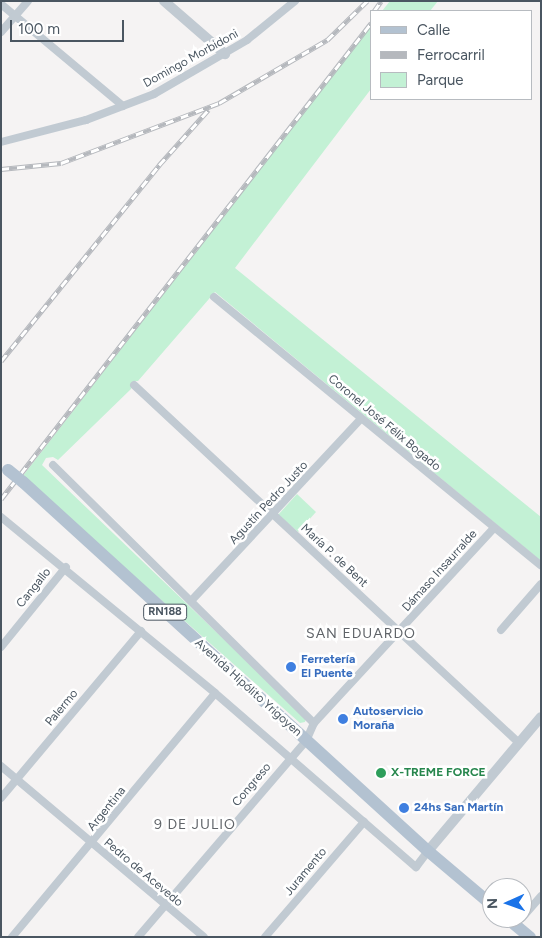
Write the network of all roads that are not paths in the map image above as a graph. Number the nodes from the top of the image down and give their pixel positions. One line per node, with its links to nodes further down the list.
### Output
1 (28, 1): 5 (street)
2 (164, 1): 7 (street)
3 (295, 1): 7 (street, Domingo Morbidoni)
4 (1, 4): 5 (street)
5 (15, 16): 6 (street); 8 (street)
6 (1, 32)
7 (224, 54): 8 (street, Domingo Morbidoni)
8 (123, 106): 9 (street, Domingo Morbidoni)
9 (1, 142)
10 (214, 297): 12 (street, Coronel José Félix Bogado)
11 (134, 385): 15 (street, María P. de Bent)
12 (361, 418): 15 (street, Agustín Pedro Justo); 17 (street, Coronel José Félix Bogado)
13 (53, 465): 21 (street, Avenida Hipólito Yrigoyen)
14 (5, 468): 29 (main road, Avenida Hipólito Yrigoyen / RN188, bridge)
15 (274, 515): 21 (street, Agustín Pedro Justo); 24 (street, María P. de Bent)
16 (1, 517): 19 (street, Avenida Hipólito Yrigoyen)
17 (493, 529): 18 (street, Coronel José Félix Bogado); 24 (street, Dámaso Insaurralde)
18 (541, 566)
19 (66, 567): 23 (street, Avenida Hipólito Yrigoyen); 25 (street, Cangallo)
20 (541, 584): 22 (street)
21 (191, 601): 28 (street, Avenida Hipólito Yrigoyen)
22 (501, 630)
23 (141, 631): 26 (street, Avenida Hipólito Yrigoyen); 33 (street, Palermo)
24 (400, 633): 28 (street, Dámaso Insaurralde); 30 (street, María P. de Bent)
25 (1, 647)
26 (216, 693): 31 (street, Avenida Hipólito Yrigoyen); 36 (street, Argentina)
27 (541, 716): 30 (street)
28 (314, 723): 29 (street, Dámaso Insaurralde)
29 (306, 741): 31 (street, Congreso); 37 (main road, Avenida Hipólito Yrigoyen / RN188)
30 (519, 743): 37 (street)
31 (290, 757): 35 (street, Avenida Hipólito Yrigoyen); 40 (street, Congreso)
32 (1, 766): 33 (street, Pedro de Acevedo)
33 (17, 780): 34 (street, Palermo); 36 (street, Pedro de Acevedo)
34 (1, 798)
35 (364, 822): 37 (street, Avenida Hipólito Yrigoyen); 45 (street, Juramento)
36 (92, 845): 40 (street, Pedro de Acevedo); 42 (street, Argentina)
37 (428, 852): 39 (main road, Avenida Hipólito Yrigoyen / RN188)
38 (541, 896): 41 (street)
39 (482, 897)
40 (164, 905): 43 (street, Congreso); 44 (street, Pedro de Acevedo)
41 (532, 905)
42 (12, 937)
43 (138, 937)
44 (204, 937)
45 (265, 937)

